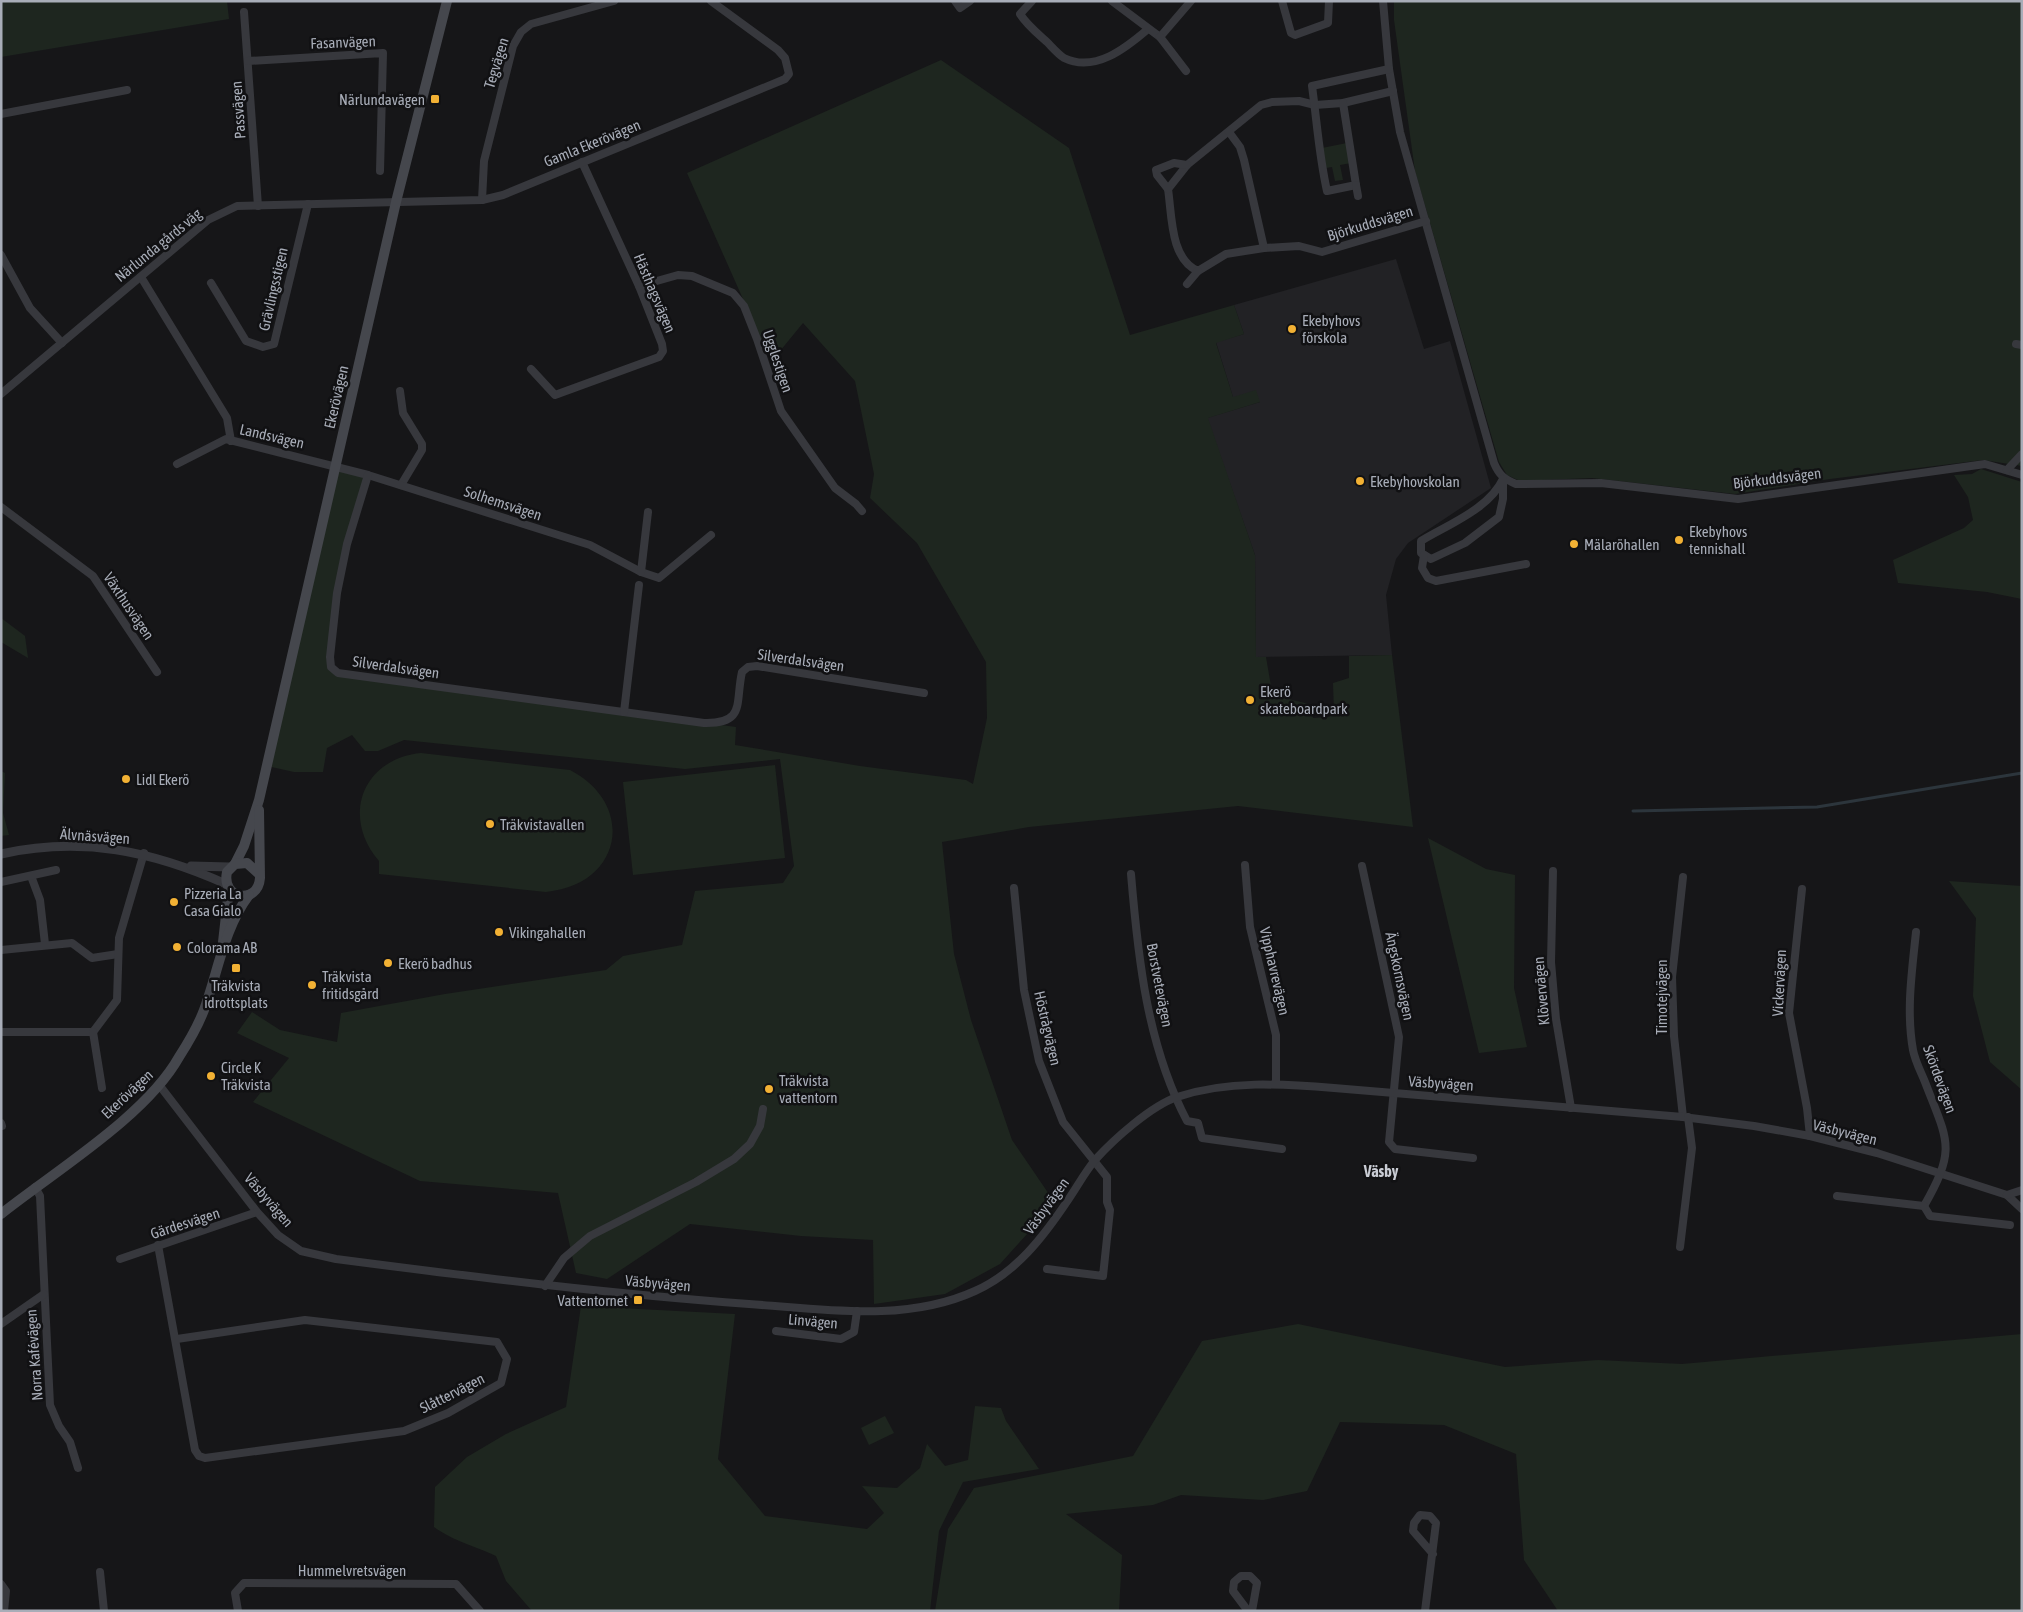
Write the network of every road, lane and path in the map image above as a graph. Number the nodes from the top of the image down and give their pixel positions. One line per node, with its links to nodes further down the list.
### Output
1 (448, 1): 31 (main road, Ekerövägen)
2 (614, 1): 30 (street, Tegvägen)
3 (712, 1): 24 (street, Gamla Ekerövägen)
4 (955, 1): 5 (street)
5 (970, 1)
6 (1032, 1): 13 (street)
7 (1112, 1): 13 (street)
8 (1191, 1): 14 (street)
9 (1282, 1): 10 (street)
10 (1329, 1)
11 (1382, 1): 16 (street, Björkuddsvägen)
12 (244, 12): 15 (street, Passvägen)
13 (1148, 29): 14 (street)
14 (1160, 37): 17 (street)
15 (248, 61): 26 (street, Fasanvägen); 33 (street, Passvägen)
16 (1389, 69): 19 (street, Björkuddsvägen); 21 (street)
17 (1186, 71)
18 (127, 90): 22 (street)
19 (1394, 91): 20 (street); 34 (street, Björkuddsvägen)
20 (1343, 103): 21 (street); 27 (street, Björkuddsvägen)
21 (1315, 105): 23 (street); 27 (street)
22 (1, 114)
23 (1229, 132): 25 (street); 35 (street)
24 (582, 162): 30 (street, Gamla Ekerövägen); 41 (street, Hästhagsvägen)
25 (1187, 165): 28 (street); 28 (street)
26 (380, 171)
27 (1356, 185): 29 (street, Björkuddsvägen)
28 (1168, 189): 37 (street)
29 (1358, 196)
30 (482, 200): 31 (street, Gamla Ekerövägen)
31 (396, 202): 32 (street, Närlunda gårds väg); 49 (main road, Ekerövägen)
32 (308, 204): 33 (street, Närlunda gårds väg); 39 (street, Grävlingsstigen)
33 (258, 206): 38 (street, Närlunda gårds väg)
34 (1426, 221): 35 (street, Björkuddsvägen); 53 (street, Björkuddsvägen)
35 (1264, 248): 37 (street, Björkuddsvägen)
36 (1, 255): 42 (street)
37 (1198, 271): 40 (street, Björkuddsvägen)
38 (141, 277): 42 (street, Närlunda gårds väg); 46 (street)
39 (211, 284)
40 (1187, 284)
41 (639, 286): 43 (street, Hästhagsvägen); 57 (street, Ugglestigen)
42 (62, 343): 45 (street, Närlunda gårds väg)
43 (532, 369)
44 (400, 391): 54 (street)
45 (1, 394)
46 (231, 441): 48 (street, Landsvägen); 49 (street, Landsvägen)
47 (2022, 454): 50 (street)
48 (177, 464)
49 (335, 466): 51 (street, Solhemsvägen); 66 (main road, Ekerövägen)
50 (2007, 470): 52 (street, Björkuddsvägen); 53 (street, Björkuddsvägen)
51 (368, 474): 54 (street, Solhemsvägen); 65 (street, Silverdalsvägen)
52 (2022, 475)
53 (1504, 479): 59 (street); 59 (street)
54 (401, 485): 61 (street, Solhemsvägen)
55 (1, 507): 63 (street, Växthusvägen)
56 (648, 512): 61 (street)
57 (862, 512)
58 (712, 535): 61 (street, Solhemsvägen)
59 (1424, 555): 60 (street)
60 (1526, 564)
61 (641, 572)
62 (639, 585): 65 (street)
63 (157, 672)
64 (924, 693): 65 (street, Silverdalsvägen)
65 (624, 712)
66 (259, 800): 71 (main road, Ekerövägen); 75 (main road, Ekerövägen)
67 (144, 853): 68 (street, Älvnäsvägen); 70 (street, Älvnäsvägen); 87 (street)
68 (1, 854)
69 (1245, 865): 91 (street, Vipphavrevägen)
70 (185, 866): 71 (street, Älvnäsvägen); 80 (street, Älvnäsvägen)
71 (233, 866): 75 (main road); 80 (main road)
72 (1362, 866): 94 (street, Ängskornsvägen)
73 (56, 870): 77 (street)
74 (1554, 871): 96 (street, Klövervägen)
75 (258, 873): 83 (main road)
76 (1131, 874): 95 (street, Borstvetevägen)
77 (31, 876): 79 (street); 85 (street)
78 (1683, 876): 98 (street, Timotejvägen)
79 (1, 882)
80 (228, 887): 83 (main road); 88 (main road, Ekerövägen)
81 (1014, 888): 102 (street, Höstrågvägen)
82 (1802, 889): 99 (street, Vickervägen)
83 (249, 895): 88 (main road, Ekerövägen)
84 (1916, 932): 103 (street, Skördevägen)
85 (45, 944): 86 (street); 87 (street)
86 (1, 950)
87 (118, 954): 90 (street)
88 (221, 955): 92 (main road, Ekerövägen)
89 (1, 1032): 90 (street)
90 (93, 1032): 93 (street)
91 (1276, 1084): 94 (street, Väsbyvägen); 95 (street, Väsbyvägen)
92 (160, 1086): 104 (main road, Ekerövägen); 110 (street, Väsbyvägen)
93 (102, 1088)
94 (1395, 1093): 96 (street, Väsbyvägen); 101 (street, Ängskornsvägen)
95 (1175, 1098): 100 (street, Borstvetevägen); 102 (street, Väsbyvägen)
96 (1571, 1108): 98 (street, Väsbyvägen)
97 (763, 1109): 117 (street)
98 (1686, 1117): 99 (street, Väsbyvägen); 114 (street, Timotejvägen)
99 (1810, 1136): 103 (street, Väsbyvägen)
100 (1282, 1149)
101 (1473, 1158)
102 (1094, 1161): 116 (street, Höstrågvägen); 119 (street, Väsbyvägen)
103 (1942, 1175): 106 (street, Väsbyvägen); 108 (street, Skördevägen)
104 (35, 1187): 111 (main road, Ekerövägen); 118 (street, Norra Kafévägen)
105 (2022, 1190): 106 (street)
106 (2007, 1195): 109 (street, Väsbyvägen)
107 (1836, 1196): 108 (street)
108 (1924, 1206): 112 (street)
109 (2022, 1209)
110 (257, 1212): 113 (street, Gärdesvägen); 117 (street, Väsbyvägen)
111 (1, 1214)
112 (2010, 1225)
113 (158, 1245): 115 (street, Gärdesvägen); 122 (street, Slåttervägen)
114 (1680, 1247)
115 (120, 1259)
116 (1047, 1269)
117 (545, 1286): 119 (street, Väsbyvägen)
118 (44, 1294): 120 (street, Norra Kafévägen); 123 (street, Norra Kafévägen)
119 (857, 1311): 121 (street, Linvägen)
120 (1, 1324)
121 (776, 1331)
122 (177, 1339): 122 (street, Slåttervägen)
123 (78, 1468)
124 (1433, 1554): 124 (street); 133 (street)
125 (100, 1572): 128 (street)
126 (1, 1584): 127 (street)
127 (4, 1611)
128 (104, 1611)
129 (238, 1611): 130 (street, Hummelvretsvägen)
130 (480, 1611)
131 (1248, 1611): 132 (street)
132 (1252, 1611)
133 (1425, 1611)

